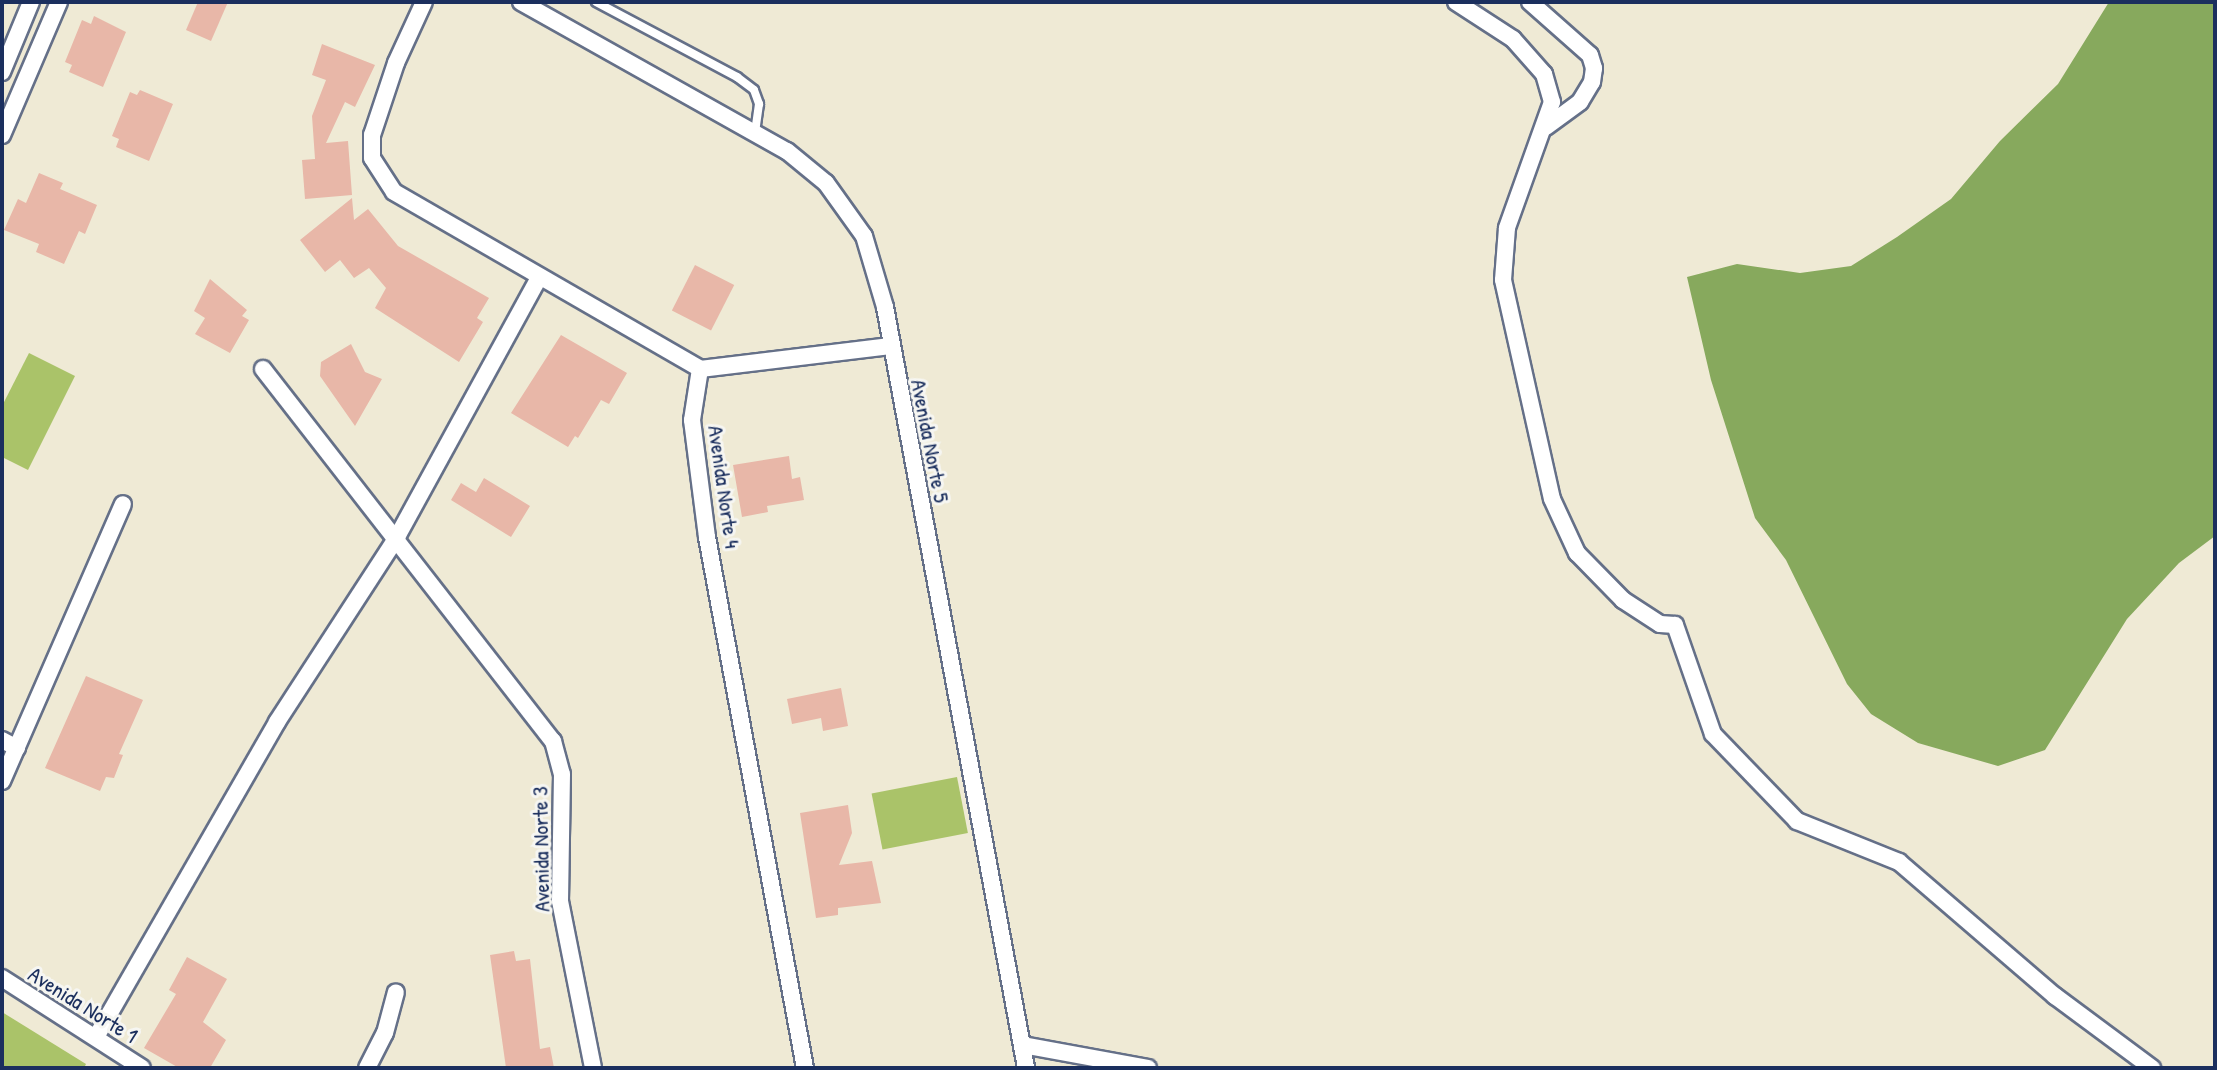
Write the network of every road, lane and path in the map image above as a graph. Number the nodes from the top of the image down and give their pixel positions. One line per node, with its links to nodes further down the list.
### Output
1 (31, 2): 8 (street)
2 (59, 2): 11 (street)
3 (424, 2): 12 (street)
4 (521, 2): 10 (street, Avenida Norte 5)
5 (596, 2): 10 (lane)
6 (1456, 2): 9 (street)
7 (1530, 2): 9 (street)
8 (2, 72)
9 (1546, 127): 30 (street)
10 (755, 131): 13 (street, Avenida Norte 5)
11 (2, 135)
12 (538, 279): 15 (street); 17 (street)
13 (889, 346): 15 (street); 23 (street, Avenida Norte 5)
14 (263, 369): 17 (street, Avenida Norte 3)
15 (700, 369): 27 (street, Avenida Norte 4)
16 (123, 504): 18 (street)
17 (397, 537): 22 (street); 26 (street, Avenida Norte 3)
18 (10, 744): 19 (street)
19 (2, 781)
20 (2, 978): 22 (street, Avenida Norte 1)
21 (396, 992): 25 (street)
22 (96, 1037): 24 (street, Avenida Norte 1)
23 (1023, 1045): 28 (street, Avenida Norte 5); 29 (street)
24 (142, 1068)
25 (367, 1068)
26 (593, 1068)
27 (805, 1068)
28 (1026, 1068)
29 (1148, 1068)
30 (2152, 1068)

